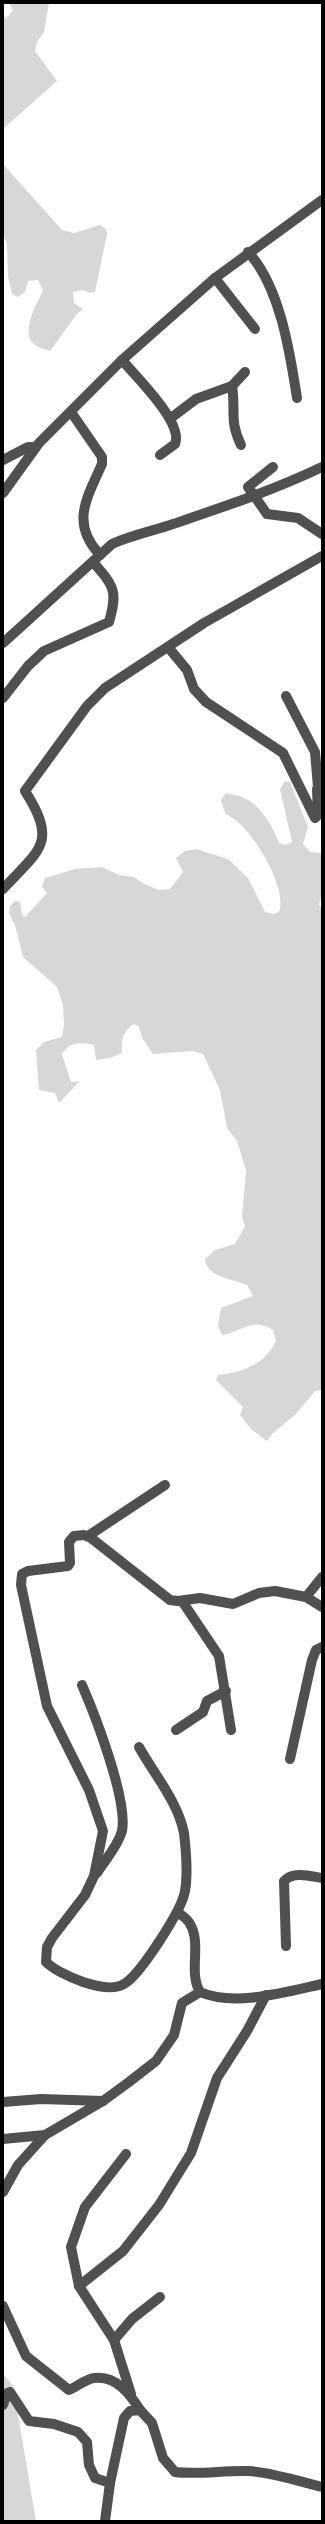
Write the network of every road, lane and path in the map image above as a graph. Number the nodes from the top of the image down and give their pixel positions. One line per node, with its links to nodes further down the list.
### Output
1 (322, 200): 2 (street)
2 (248, 252): 3 (street); 8 (street)
3 (215, 278): 4 (street); 5 (street)
4 (255, 329)
5 (122, 360): 9 (street); 10 (street)
6 (245, 372): 7 (street)
7 (232, 386): 10 (street); 11 (street)
8 (297, 398)
9 (71, 412): 12 (street); 21 (street)
10 (171, 418): 13 (street)
11 (241, 445)
12 (36, 447): 14 (street); 17 (street)
13 (160, 455)
14 (3, 460)
15 (273, 467): 18 (street)
16 (322, 467): 18 (street)
17 (3, 493)
18 (254, 495): 19 (street); 21 (street)
19 (322, 534)
20 (322, 556): 23 (street)
21 (96, 558): 22 (street); 25 (street)
22 (3, 643)
23 (168, 647): 26 (street); 27 (street)
24 (286, 696): 26 (street)
25 (3, 698)
26 (320, 788)
27 (3, 889)
28 (165, 1485): 29 (street)
29 (88, 1536): 32 (street); 41 (street)
30 (322, 1577): 31 (street)
31 (306, 1597): 32 (street); 33 (street)
32 (182, 1601): 36 (street)
33 (322, 1607)
34 (322, 1647): 40 (street)
35 (82, 1685): 41 (street)
36 (226, 1691): 37 (street); 38 (street)
37 (176, 1730)
38 (230, 1730)
39 (139, 1747): 43 (street)
40 (290, 1759)
41 (94, 1876): 43 (street)
42 (322, 1878): 44 (street)
43 (179, 1913): 46 (street)
44 (286, 1946)
45 (322, 1984): 47 (street)
46 (200, 1992): 47 (street); 48 (street)
47 (266, 1995): 54 (street)
48 (103, 2101): 49 (street); 50 (street)
49 (3, 2102)
50 (45, 2135): 51 (street); 53 (street)
51 (3, 2139)
52 (126, 2154): 54 (street)
53 (3, 2192)
54 (79, 2286): 57 (street)
55 (160, 2297): 57 (street)
56 (3, 2306): 58 (street)
57 (114, 2340): 58 (street)
58 (131, 2394): 60 (street)
59 (3, 2405): 61 (street)
60 (140, 2410): 61 (street); 62 (street)
61 (110, 2483): 63 (street)
62 (322, 2487)
63 (105, 2521)

